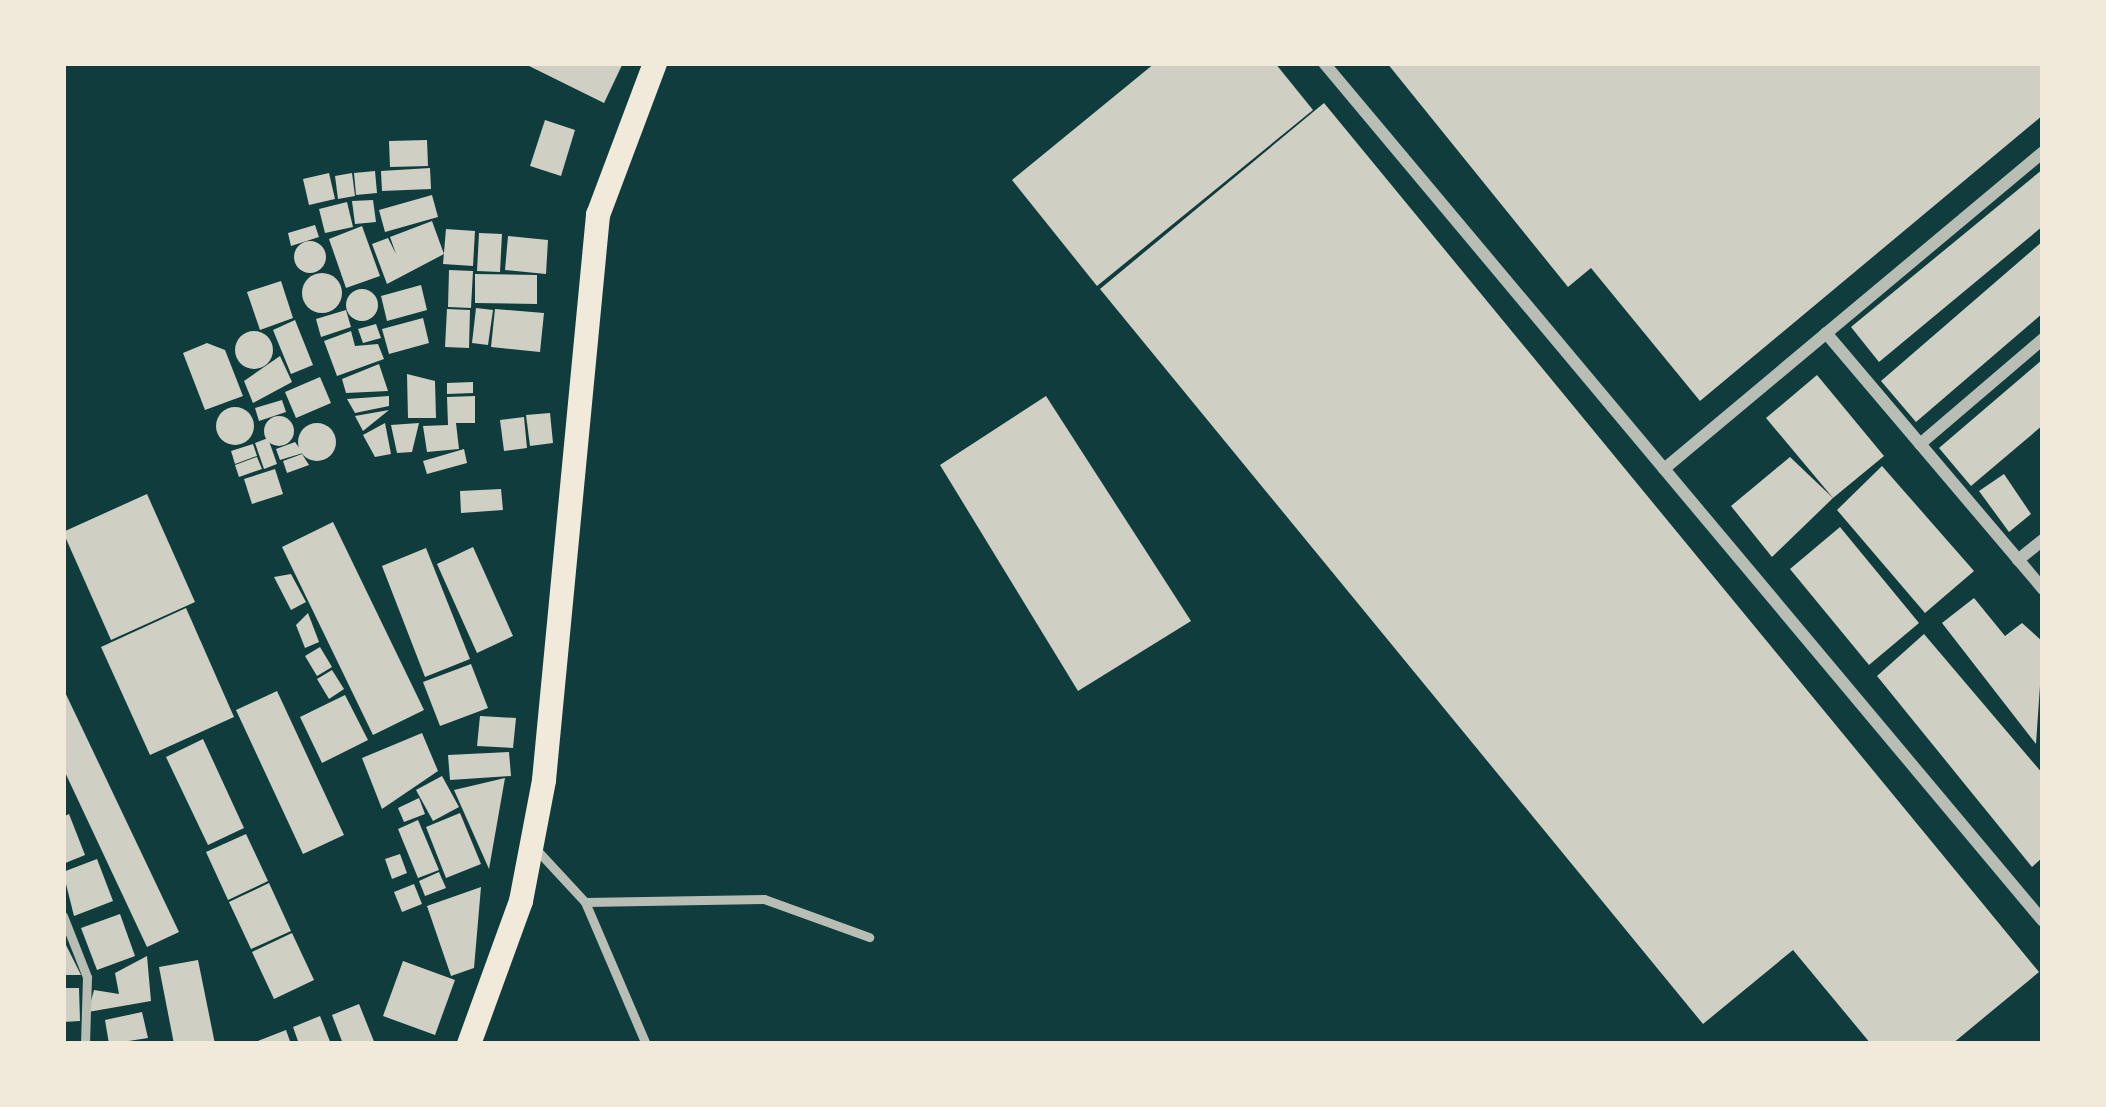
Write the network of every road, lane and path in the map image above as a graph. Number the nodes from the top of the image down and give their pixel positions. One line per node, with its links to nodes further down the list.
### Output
1 (655, 63): 11 (main road)
2 (1324, 63): 7 (street)
3 (2043, 152): 4 (street)
4 (1826, 333): 6 (street); 7 (street)
5 (2043, 339): 6 (street)
6 (1920, 444): 9 (street)
7 (1664, 470): 14 (street)
8 (2043, 540): 9 (street)
9 (2018, 560): 10 (street)
10 (2043, 589)
11 (531, 844): 12 (lane); 17 (main road)
12 (585, 902): 15 (lane); 18 (lane)
13 (63, 916): 16 (lane)
14 (2043, 921)
15 (869, 937)
16 (86, 1044)
17 (469, 1044)
18 (646, 1044)

